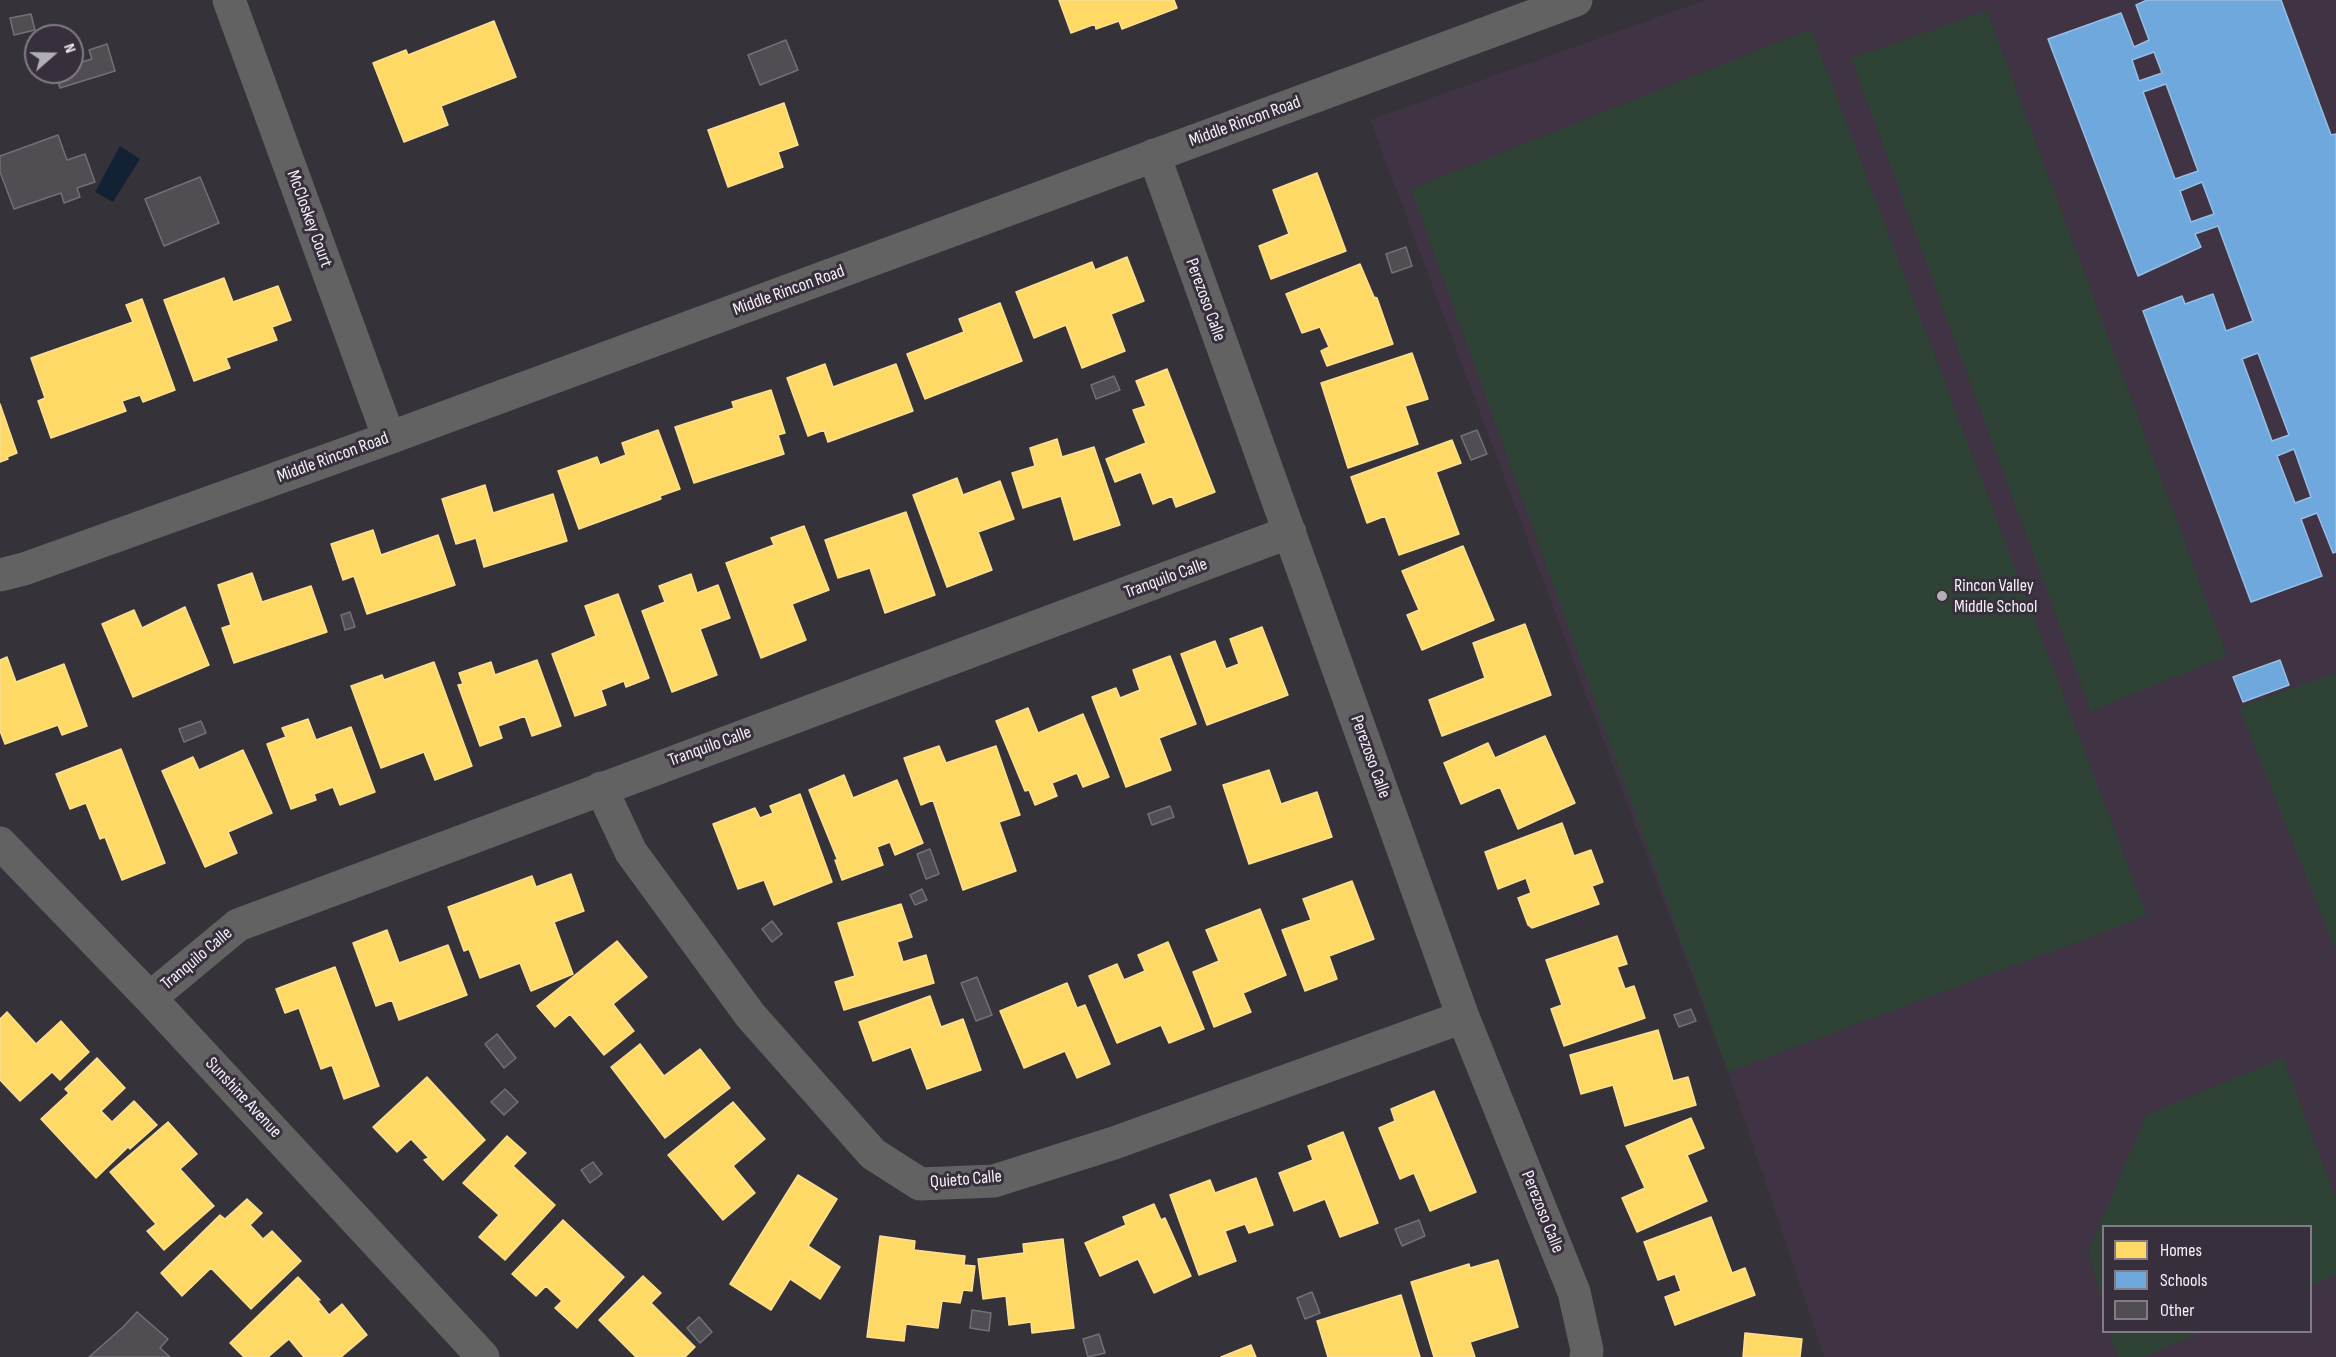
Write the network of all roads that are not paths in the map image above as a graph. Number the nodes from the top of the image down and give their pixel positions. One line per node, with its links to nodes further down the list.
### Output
1 (229, 0): 4 (street, McCloskey Court)
2 (1576, 0): 3 (street, Middle Rincon Road)
3 (1154, 155): 4 (street, Middle Rincon Road); 5 (street, Perezoso Calle)
4 (389, 438): 6 (street, Middle Rincon Road)
5 (1290, 532): 7 (street, Tranquilo Calle); 10 (street, Perezoso Calle)
6 (0, 575)
7 (601, 788): 9 (street, Tranquilo Calle); 10 (street, Quieto Calle)
8 (0, 843): 9 (street, Sunshine Avenue)
9 (150, 998): 11 (street, Sunshine Avenue)
10 (1463, 1017): 12 (street, Perezoso Calle)
11 (483, 1357)
12 (1586, 1357)

